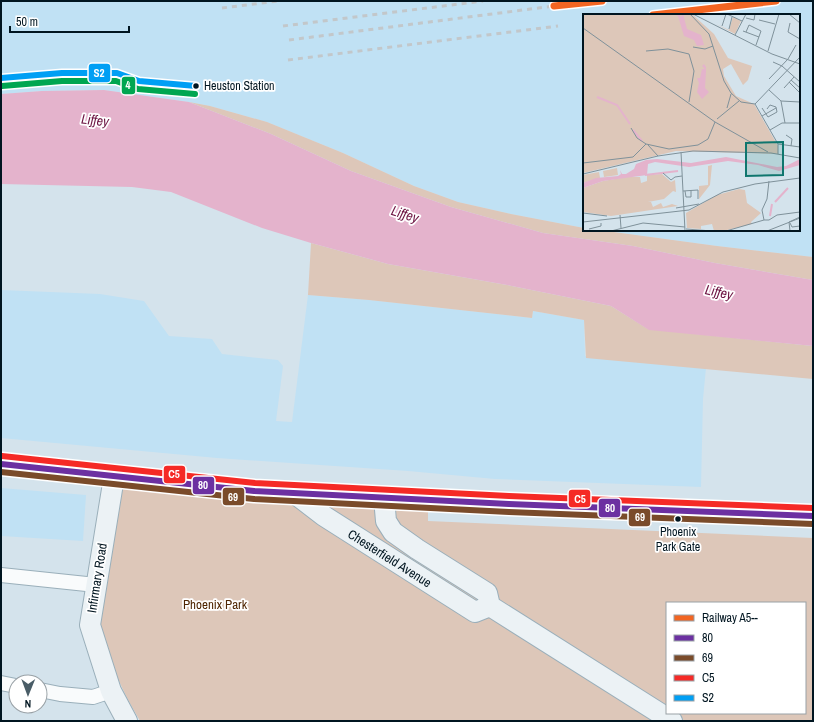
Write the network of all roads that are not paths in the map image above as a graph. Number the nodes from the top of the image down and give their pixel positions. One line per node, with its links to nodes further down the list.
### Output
1 (1, 464): 2 (main road)
2 (114, 477): 3 (main road); 7 (main road, Infirmary Road)
3 (294, 493): 4 (main road); 8 (main road, Chesterfield Avenue)
4 (384, 498): 5 (main road); 8 (main road, Chesterfield Avenue)
5 (813, 516)
6 (1, 575): 7 (street)
7 (96, 585): 10 (main road, Infirmary Road)
8 (490, 606): 12 (main road)
9 (48, 691): 10 (street)
10 (110, 691): 11 (main road, Infirmary Road)
11 (127, 721)
12 (672, 721)

